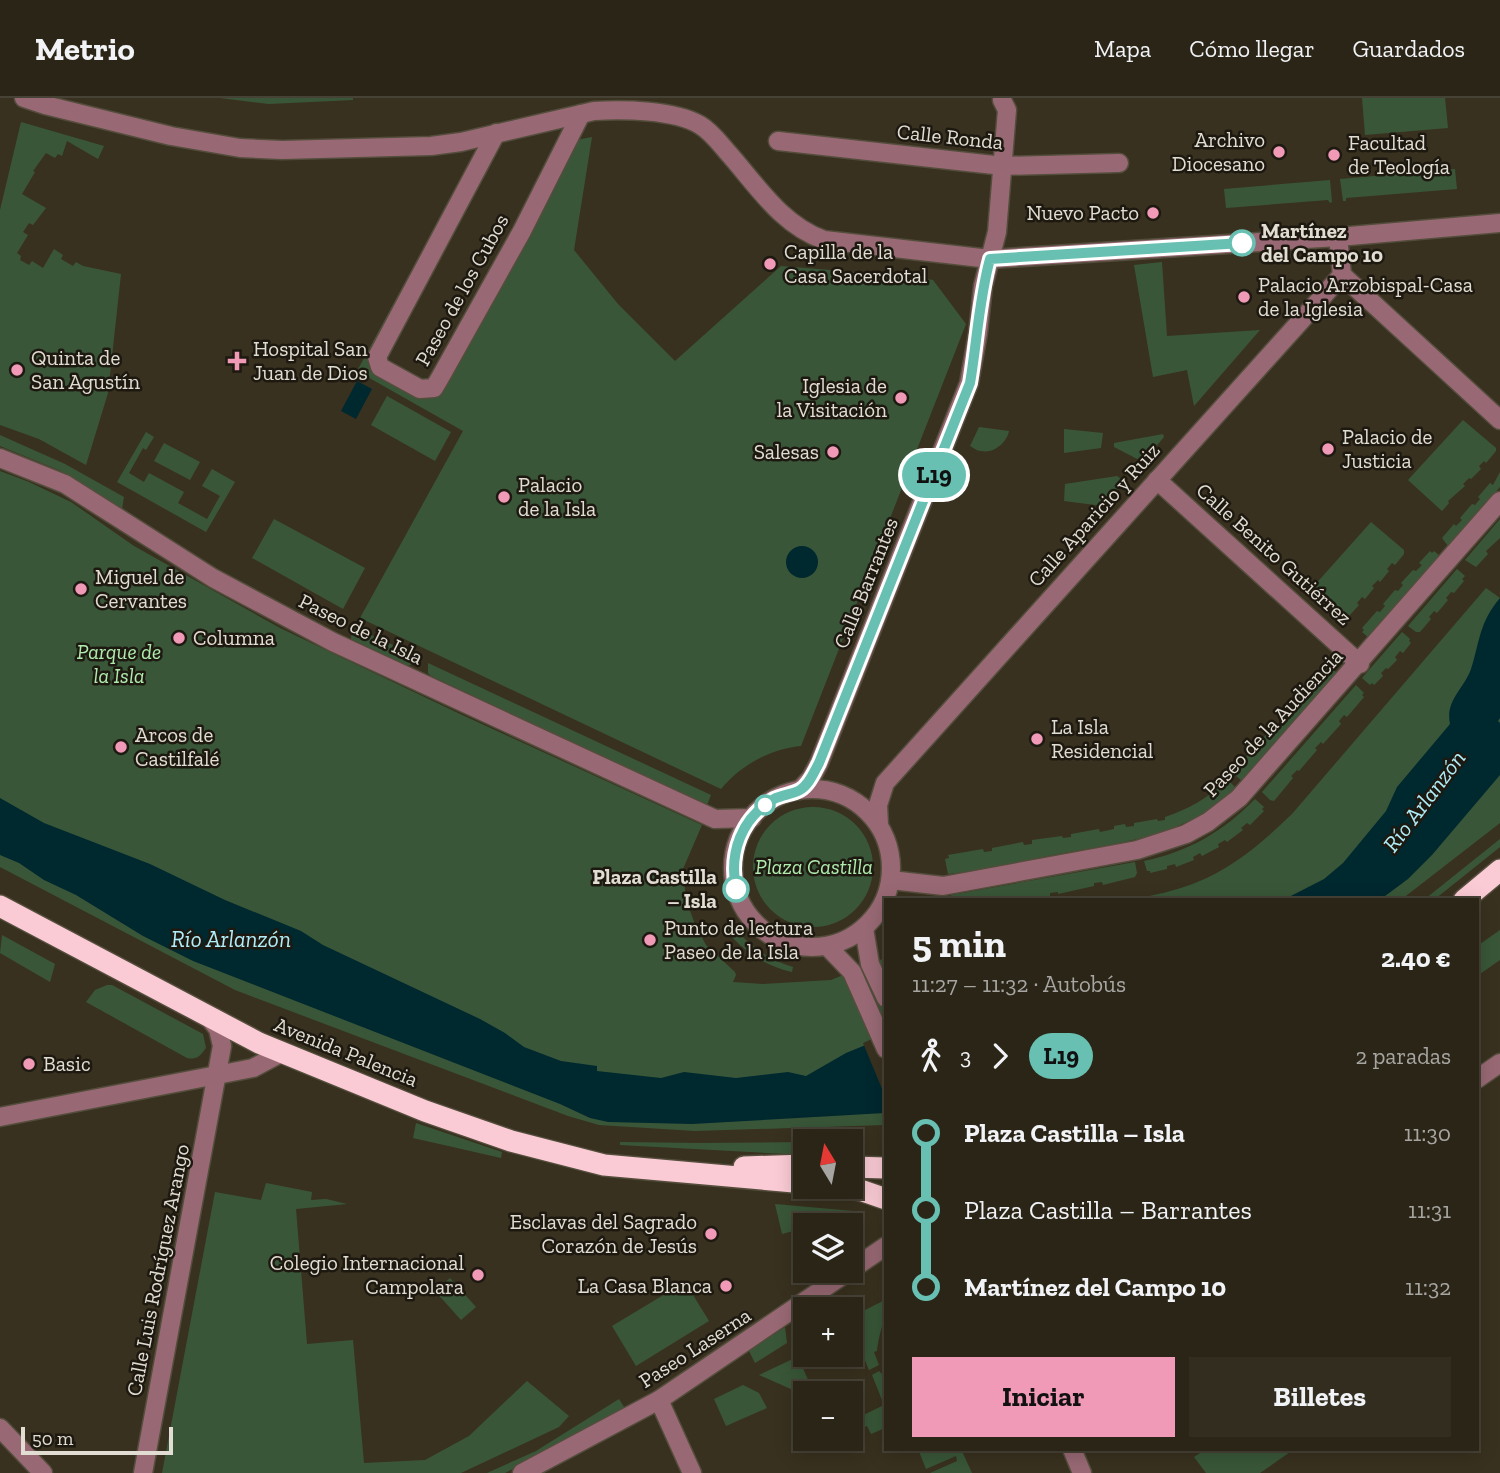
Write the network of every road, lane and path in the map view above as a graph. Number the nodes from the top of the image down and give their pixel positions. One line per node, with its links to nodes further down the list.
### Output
1 (24, 98): 4 (street)
2 (1004, 99): 7 (street, Calle Barrantes)
3 (580, 114): 4 (street); 4 (street, Paseo de los Cubos); 10 (street)
4 (496, 133)
5 (778, 141): 7 (street, Calle Ronda)
6 (1119, 163): 7 (street, Calle Ronda)
7 (1003, 166): 10 (street, Calle Barrantes)
8 (1500, 223): 9 (street)
9 (1338, 237): 10 (street); 11 (street)
10 (990, 259): 17 (street, Calle Barrantes)
11 (1342, 275): 12 (street); 14 (street, Calle Aparicio y Ruiz)
12 (1500, 420)
13 (0, 458): 19 (street, Paseo de la Isla)
14 (1157, 480): 16 (street, Calle Benito Gutiérrez); 20 (street, Calle Aparicio y Ruiz)
15 (1500, 501): 16 (street, Paseo de la Audiencia)
16 (1360, 664): 23 (street, Paseo de la Audiencia)
17 (800, 790): 18 (street); 20 (street)
18 (752, 818): 19 (street, Paseo de la Isla); 21 (street)
19 (715, 819): 21 (street, Paseo de la Isla)
20 (879, 825): 23 (street)
21 (736, 847): 29 (street)
22 (1500, 870): 25 (highway)
23 (891, 880): 24 (street)
24 (885, 898)
25 (1466, 898)
26 (884, 900): 28 (street)
27 (0, 906): 31 (highway, Avenida Palencia)
28 (864, 928): 29 (street); 30 (street)
29 (827, 946): 33 (street)
30 (884, 994)
31 (211, 1020): 32 (highway, Avenida Palencia); 37 (street, Calle Luis Rodríguez Arango)
32 (259, 1043): 34 (highway, Avenida Palencia); 36 (street)
33 (884, 1044)
34 (281, 1053): 36 (street); 43 (highway, Avenida Palencia)
35 (1500, 1063): 38 (street)
36 (253, 1068): 37 (street)
37 (217, 1075): 39 (street); 52 (street, Calle Luis Rodríguez Arango)
38 (1479, 1078)
39 (0, 1117)
40 (793, 1165): 43 (highway, Avenida Palencia)
41 (863, 1167): 42 (highway)
42 (884, 1168)
43 (697, 1174): 44 (highway, Avenida Palencia)
44 (793, 1182)
45 (863, 1191): 46 (highway)
46 (884, 1198)
47 (884, 1247): 48 (street, Paseo Laserna)
48 (659, 1400): 53 (street, Paseo Laserna); 54 (street)
49 (0, 1428): 51 (street)
50 (1073, 1451): 55 (street)
51 (43, 1473)
52 (143, 1473)
53 (522, 1473)
54 (692, 1473)
55 (1082, 1473)

